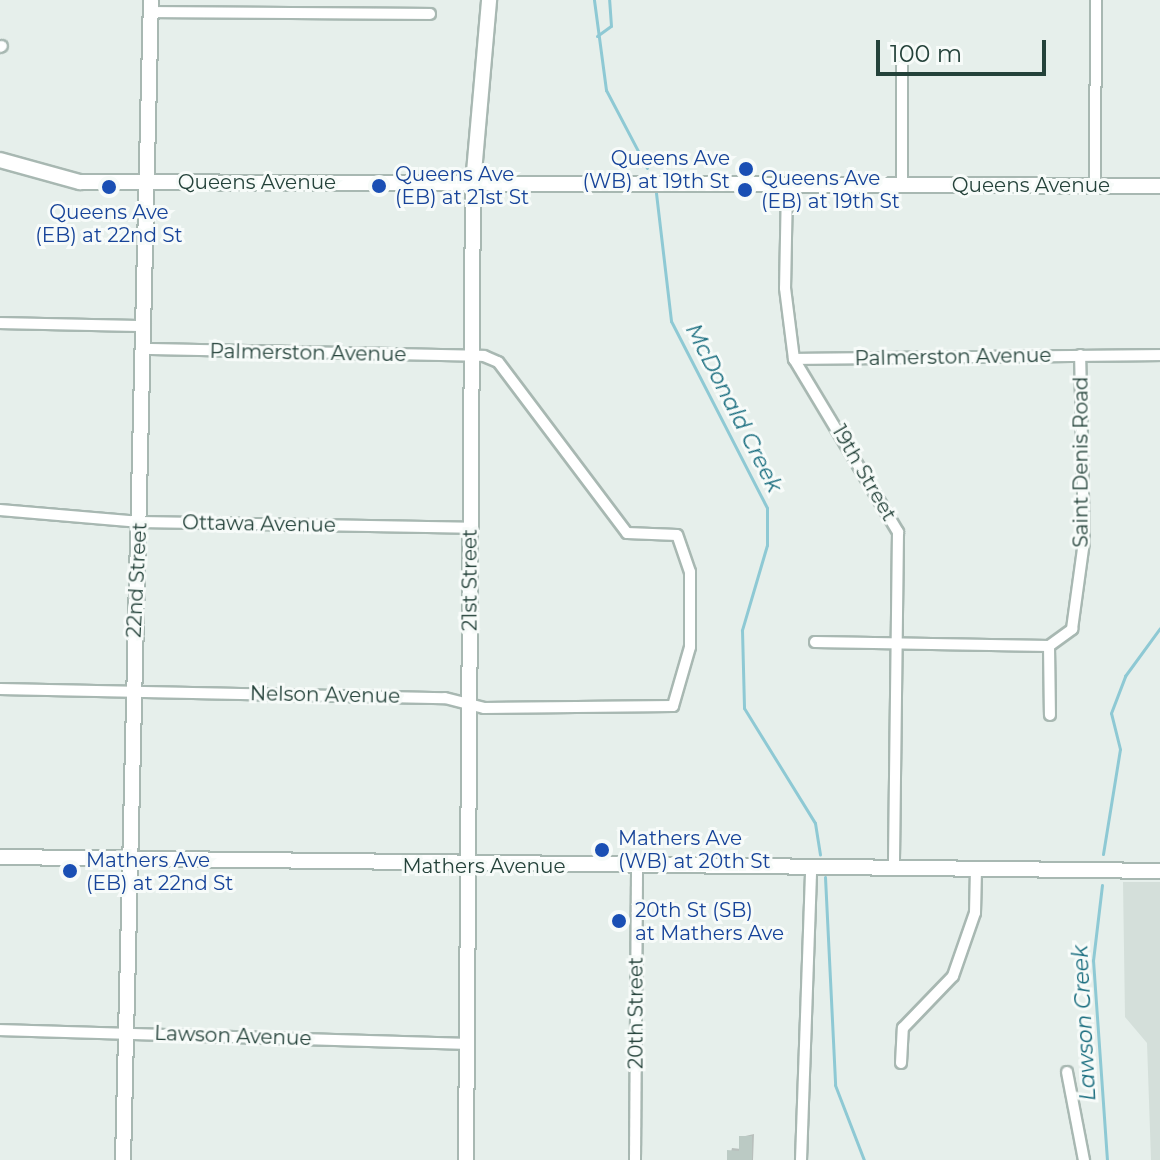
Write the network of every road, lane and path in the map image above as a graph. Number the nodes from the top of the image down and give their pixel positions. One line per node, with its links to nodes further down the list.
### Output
1 (489, 0): 8 (street, 21st Street)
2 (1096, 0): 10 (street)
3 (151, 6): 4 (street); 7 (street, 22nd Street)
4 (430, 14)
5 (902, 66): 9 (street)
6 (0, 160): 7 (street, Queens Avenue)
7 (148, 181): 8 (street, Queens Avenue); 14 (street, 22nd Street)
8 (473, 184): 11 (street, Queens Avenue); 18 (street, 21st Street)
9 (902, 185): 10 (street, Queens Avenue); 11 (street, Queens Avenue)
10 (1095, 185): 12 (street, Queens Avenue)
11 (787, 186): 19 (street, 19th Street)
12 (1160, 186)
13 (0, 323): 14 (street)
14 (145, 326): 15 (street, 22nd Street)
15 (144, 349): 18 (street, Palmerston Avenue); 21 (street, 22nd Street)
16 (1080, 355): 17 (street, Palmerston Avenue); 19 (street, Palmerston Avenue); 25 (street, Saint Denis Road)
17 (1160, 355)
18 (473, 356): 22 (street, 21st Street); 28 (street, Nelson Avenue)
19 (794, 359): 24 (street, 19th Street)
20 (0, 510): 21 (street, Ottawa Avenue)
21 (140, 522): 22 (street, Ottawa Avenue); 27 (street, 22nd Street)
22 (470, 528): 28 (street, 21st Street)
23 (815, 642): 24 (street)
24 (898, 646): 25 (street); 35 (street, 19th Street)
25 (1049, 646): 29 (street)
26 (0, 689): 27 (street, Nelson Avenue)
27 (133, 690): 28 (street, Nelson Avenue); 31 (street, 22nd Street)
28 (471, 704): 32 (street, 21st Street)
29 (1050, 715)
30 (0, 857): 31 (street, Mathers Avenue)
31 (131, 861): 32 (street, Mathers Avenue); 39 (street, 22nd Street)
32 (470, 867): 33 (street, Mathers Avenue); 40 (street, 21st Street)
33 (637, 867): 34 (street, Mathers Avenue); 45 (street, 20th Street)
34 (811, 867): 35 (street, Mathers Avenue); 46 (street)
35 (894, 868): 36 (street, Mathers Avenue)
36 (976, 869): 37 (street, Mathers Avenue); 41 (street)
37 (1160, 871)
38 (0, 1030): 39 (street, Lawson Avenue)
39 (126, 1032): 40 (street, Lawson Avenue); 43 (street, 22nd Street)
40 (465, 1044): 44 (street, 21st Street)
41 (901, 1063)
42 (1067, 1072): 47 (street)
43 (123, 1160)
44 (466, 1160)
45 (635, 1160)
46 (801, 1160)
47 (1084, 1160)

